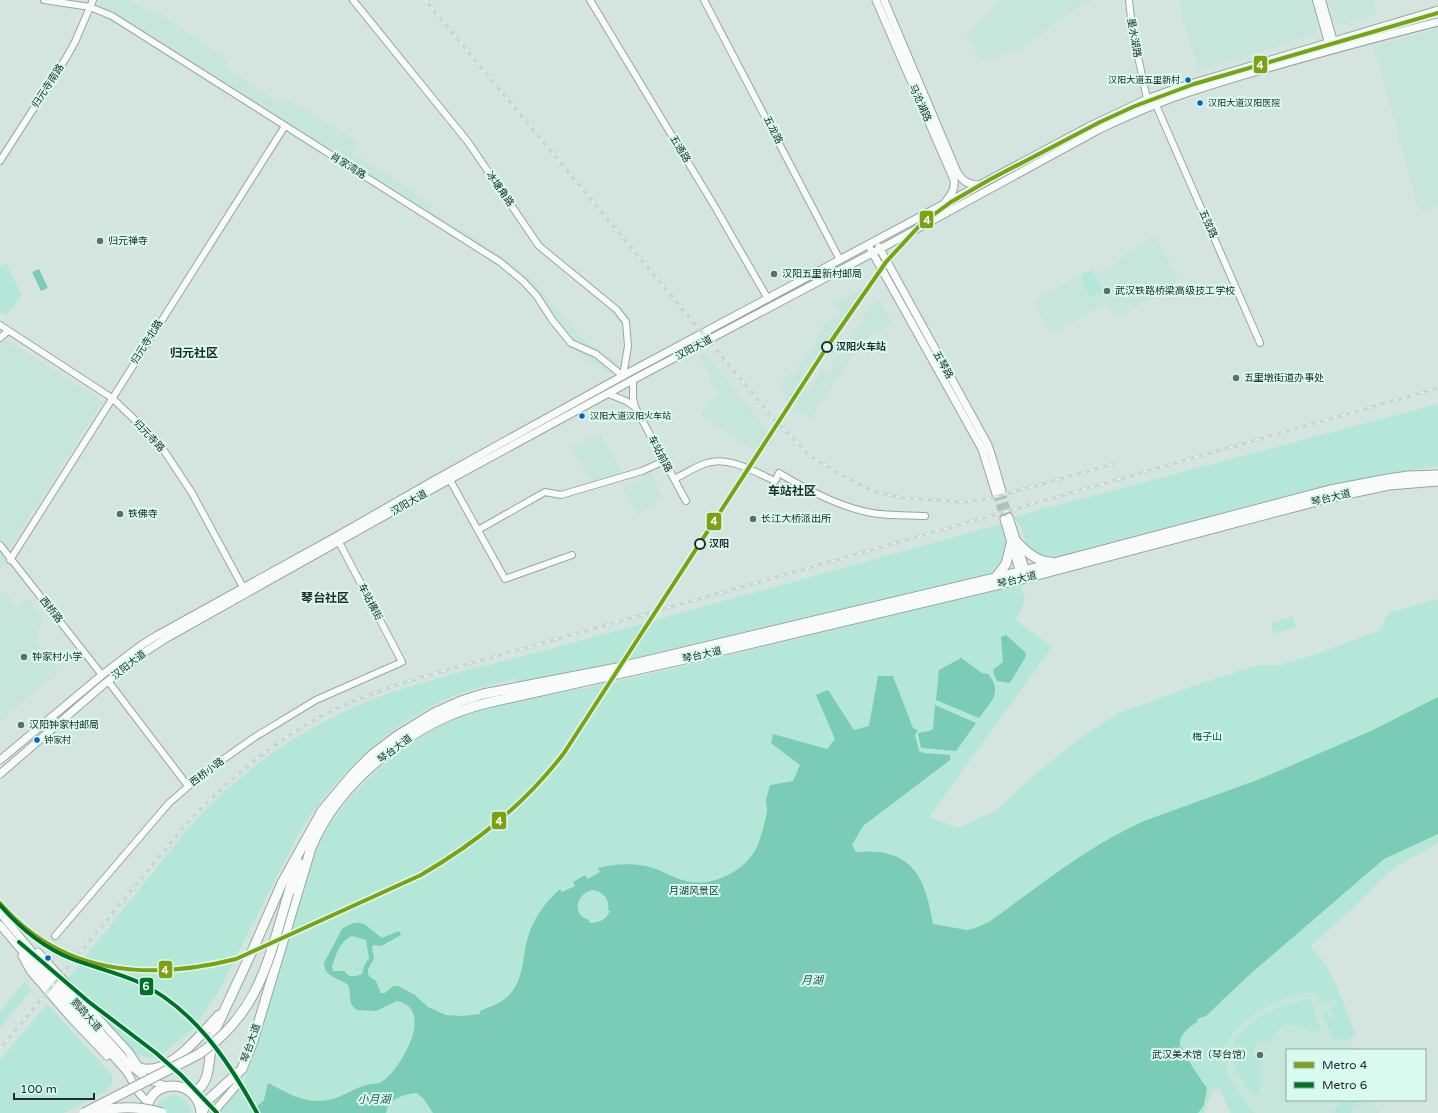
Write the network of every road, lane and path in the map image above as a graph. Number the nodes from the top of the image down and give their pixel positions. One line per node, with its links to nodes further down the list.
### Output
1 (44, 0): 11 (street, 肖家湾路)
2 (93, 0): 11 (street, 归元寺南路)
3 (353, 0): 32 (street, 冰塘角路)
4 (590, 0): 27 (street, 五通路)
5 (704, 0): 26 (street, 五龙路)
6 (876, 0): 21 (main road, 马沧湖路)
7 (884, 0): 20 (main road, 马沧湖路)
8 (1129, 0): 16 (street, 墨水湖路)
9 (1316, 0): 14 (street)
10 (1322, 0): 14 (street)
11 (90, 7): 18 (street, 肖家湾路); 19 (street, 归元寺南路)
12 (1438, 10): 14 (main road, 汉阳大道)
13 (1438, 22): 15 (main road, 汉阳大道)
14 (1331, 42): 15 (street); 16 (main road, 汉阳大道)
15 (1333, 50): 17 (main road, 汉阳大道)
16 (1147, 99): 20 (main road, 汉阳大道)
17 (1156, 104): 24 (main road, 汉阳大道); 31 (street, 五弦路)
18 (284, 126): 32 (street, 肖家湾路); 35 (street, 归元寺北路)
19 (0, 161)
20 (979, 185): 21 (main road, 汉阳大道)
21 (942, 204): 22 (main road, 汉阳大道)
22 (876, 241): 23 (main road, 汉阳大道); 24 (main road, 五琴路)
23 (868, 245): 25 (main road, 五琴路); 26 (main road, 汉阳大道)
24 (880, 249): 25 (main road, 汉阳大道); 25 (main road, 五琴路)
25 (873, 253): 33 (main road, 汉阳大道)
26 (840, 260): 27 (main road, 汉阳大道)
27 (768, 299): 32 (main road, 汉阳大道)
28 (0, 325): 29 (street, 归元寺路)
29 (8, 331): 30 (street); 35 (street, 归元寺路)
30 (0, 338)
31 (1260, 343)
32 (623, 376): 54 (main road, 汉阳大道)
33 (633, 380): 34 (main road, 汉阳大道); 36 (street)
34 (609, 394): 36 (street); 40 (main road, 汉阳大道)
35 (112, 398): 50 (street, 归元寺北路); 54 (street, 归元寺路)
36 (635, 407): 37 (street, 车站前路)
37 (664, 461): 39 (street, 车站前路); 45 (street)
38 (1434, 477): 41 (main road, 琴台大道); 51 (highway, 琴台大道); 52 (highway, 琴台大道)
39 (674, 479): 42 (street, 车站前路); 43 (street)
40 (450, 480): 45 (street); 46 (main road, 汉阳大道)
41 (1438, 485)
42 (686, 501)
43 (925, 516)
44 (1006, 518): 47 (main road)
45 (478, 530): 49 (street)
46 (339, 542): 54 (main road, 汉阳大道); 55 (street, 车站横街)
47 (1014, 543): 51 (highway); 52 (main road); 53 (highway)
48 (0, 545): 50 (street, 西桥路)
49 (572, 555)
50 (10, 560): 56 (street, 西桥路)
51 (1058, 562): 52 (highway, 琴台大道)
52 (1024, 574): 53 (highway, 琴台大道); 68 (highway, 琴台大道)
53 (996, 577): 61 (highway, 琴台大道)
54 (245, 591): 56 (main road, 汉阳大道); 57 (main road, 汉阳大道)
55 (402, 662): 60 (street, 西桥小路)
56 (102, 675): 58 (main road, 汉阳大道)
57 (108, 681): 59 (main road, 汉阳大道); 60 (street)
58 (0, 760)
59 (0, 774)
60 (188, 786): 64 (street, 西桥小路)
61 (304, 842): 66 (highway, 琴台大道); 72 (highway, bridge)
62 (0, 913): 65 (main road, 鹦鹉大道)
63 (0, 925): 65 (main road, 鹦鹉大道)
64 (55, 936)
65 (15, 937): 67 (main road, 鹦鹉大道); 67 (main road)
66 (226, 1006): 67 (highway); 70 (highway, 琴台大道)
67 (133, 1069): 69 (main road, 鹦鹉大道); 71 (main road, 鹦鹉大道)
68 (237, 1075): 75 (highway, 琴台大道); 76 (main road)
69 (167, 1086): 70 (highway); 71 (highway)
70 (191, 1092): 75 (highway)
71 (146, 1110)
72 (84, 1113)
73 (93, 1113): 74 (highway, bridge)
74 (162, 1113)
75 (201, 1113)
76 (215, 1113)

